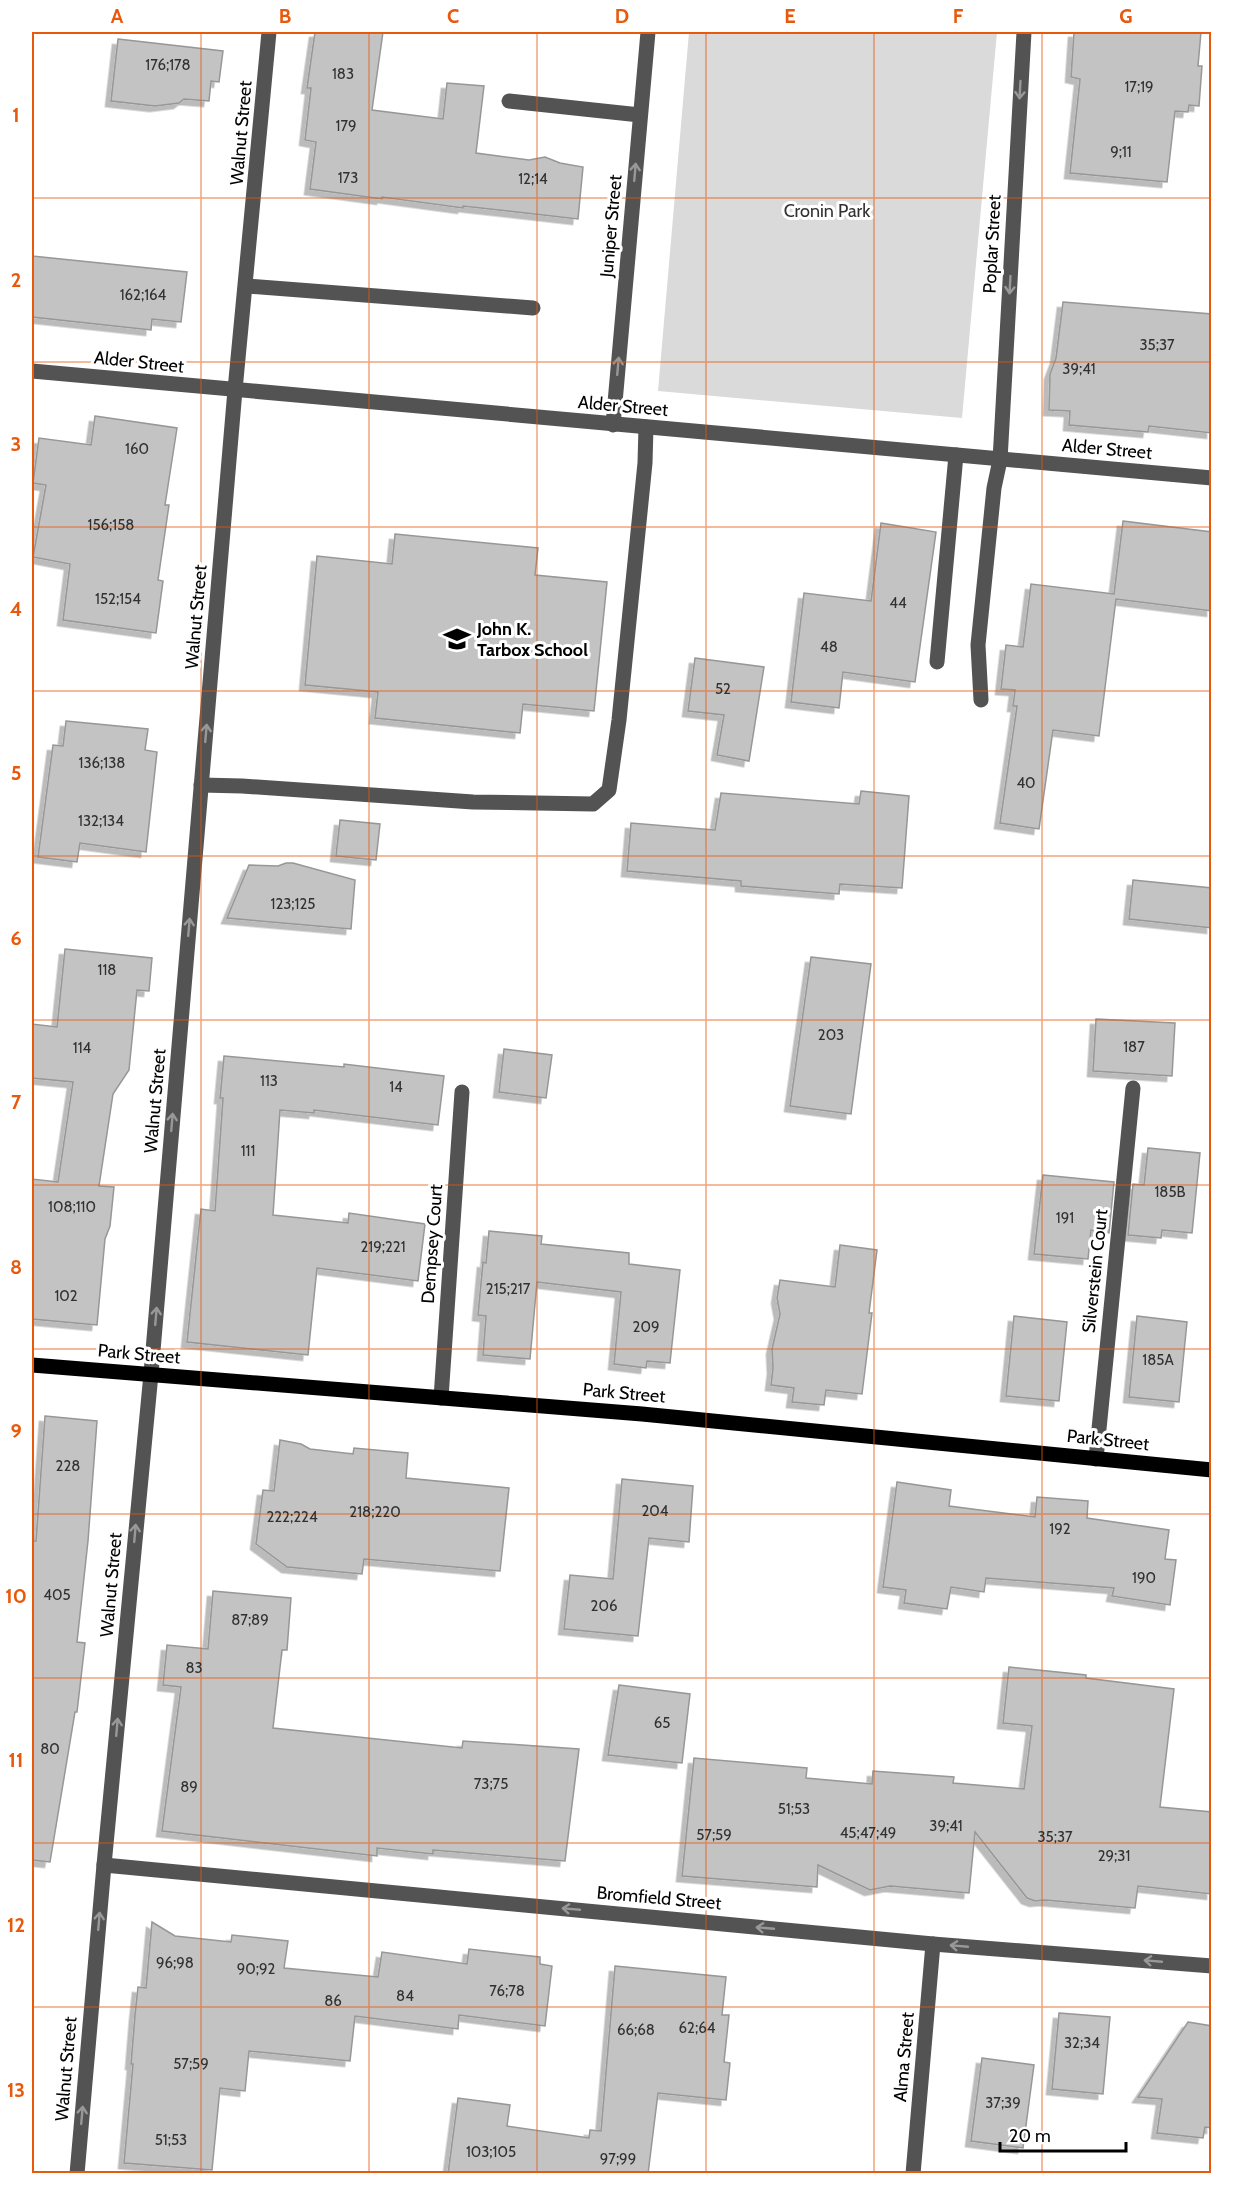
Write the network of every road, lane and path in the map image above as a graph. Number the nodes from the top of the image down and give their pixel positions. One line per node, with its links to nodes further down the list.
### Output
1 (269, 32): 6 (street, Walnut Street)
2 (648, 32): 5 (street, Juniper Street)
3 (1024, 32): 13 (street, Poplar Street, one-way to 13)
4 (509, 101): 5 (street)
5 (640, 115): 10 (street, Juniper Street, one-way to 5)
6 (247, 286): 7 (street); 9 (street, Walnut Street)
7 (533, 308)
8 (32, 371): 9 (street, Alder Street)
9 (236, 390): 10 (street, Alder Street); 17 (street, Walnut Street, one-way to 9)
10 (613, 425): 11 (street, Alder Street)
11 (646, 428): 12 (street, Alder Street); 17 (street)
12 (956, 455): 13 (street, Alder Street); 15 (street)
13 (1000, 459): 14 (street, Alder Street); 16 (street, Poplar Street)
14 (1212, 478)
15 (937, 662)
16 (981, 700)
17 (201, 785): 21 (street, Walnut Street, one-way to 17)
18 (1133, 1088): 23 (street, Silverstein Court)
19 (462, 1092): 22 (street, Dempsey Court)
20 (32, 1365): 21 (main road, Park Street)
21 (151, 1374): 22 (main road, Park Street); 25 (street, Walnut Street, one-way to 21)
22 (441, 1398): 23 (main road, Park Street)
23 (1096, 1459): 24 (main road, Park Street)
24 (1212, 1470)
25 (104, 1865): 26 (street, Bromfield Street, one-way to 25); 28 (street, Walnut Street, one-way to 25)
26 (933, 1944): 27 (street, Bromfield Street, one-way to 26); 29 (street, Alma Street)
27 (1212, 1966)
28 (77, 2174)
29 (913, 2174)

